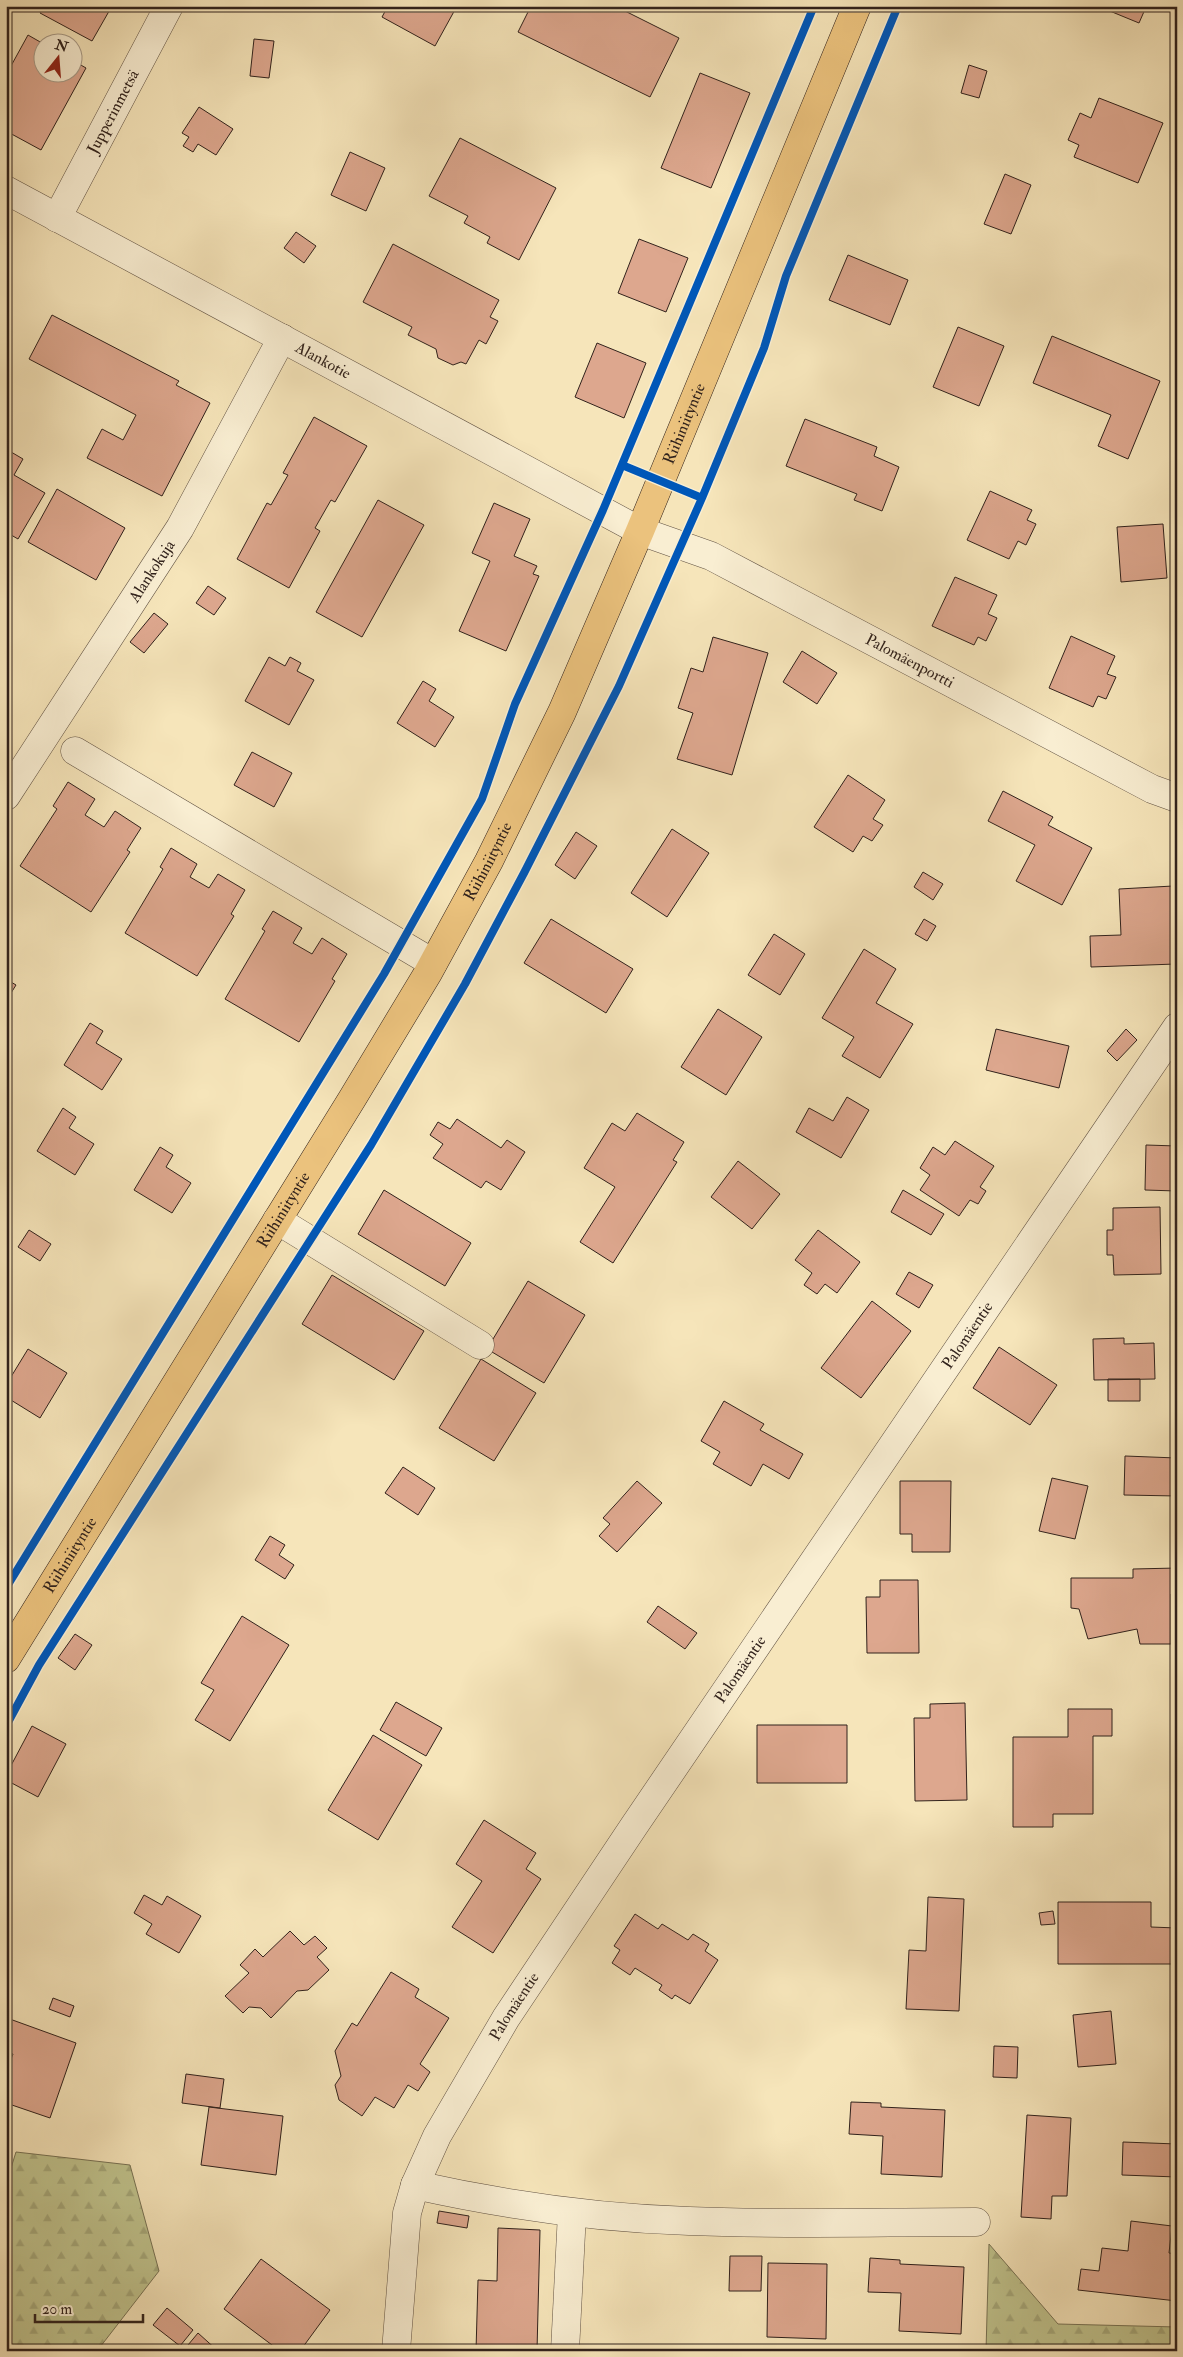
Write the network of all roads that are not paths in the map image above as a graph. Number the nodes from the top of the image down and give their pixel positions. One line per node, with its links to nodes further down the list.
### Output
1 (169, 6): 4 (street, Jupperinmetsä)
2 (857, 6): 6 (main road, Riihiniityntie)
3 (6, 190): 4 (street, Alankotie)
4 (57, 218): 5 (street, Alankotie)
5 (282, 338): 6 (street, Alankotie); 8 (street, Alankokuja)
6 (640, 531): 9 (street, Palomäenportti); 10 (main road, Riihiniityntie)
7 (75, 752): 10 (street)
8 (6, 796)
9 (1177, 798)
10 (433, 963): 12 (main road, Riihiniityntie)
11 (1177, 1028): 15 (street, Palomäentie)
12 (277, 1220): 13 (street); 14 (main road, Riihiniityntie)
13 (480, 1345)
14 (6, 1659)
15 (415, 2186): 16 (street); 18 (street, Palomäentie)
16 (572, 2213): 17 (street); 19 (street)
17 (976, 2222)
18 (396, 2351)
19 (565, 2351)

